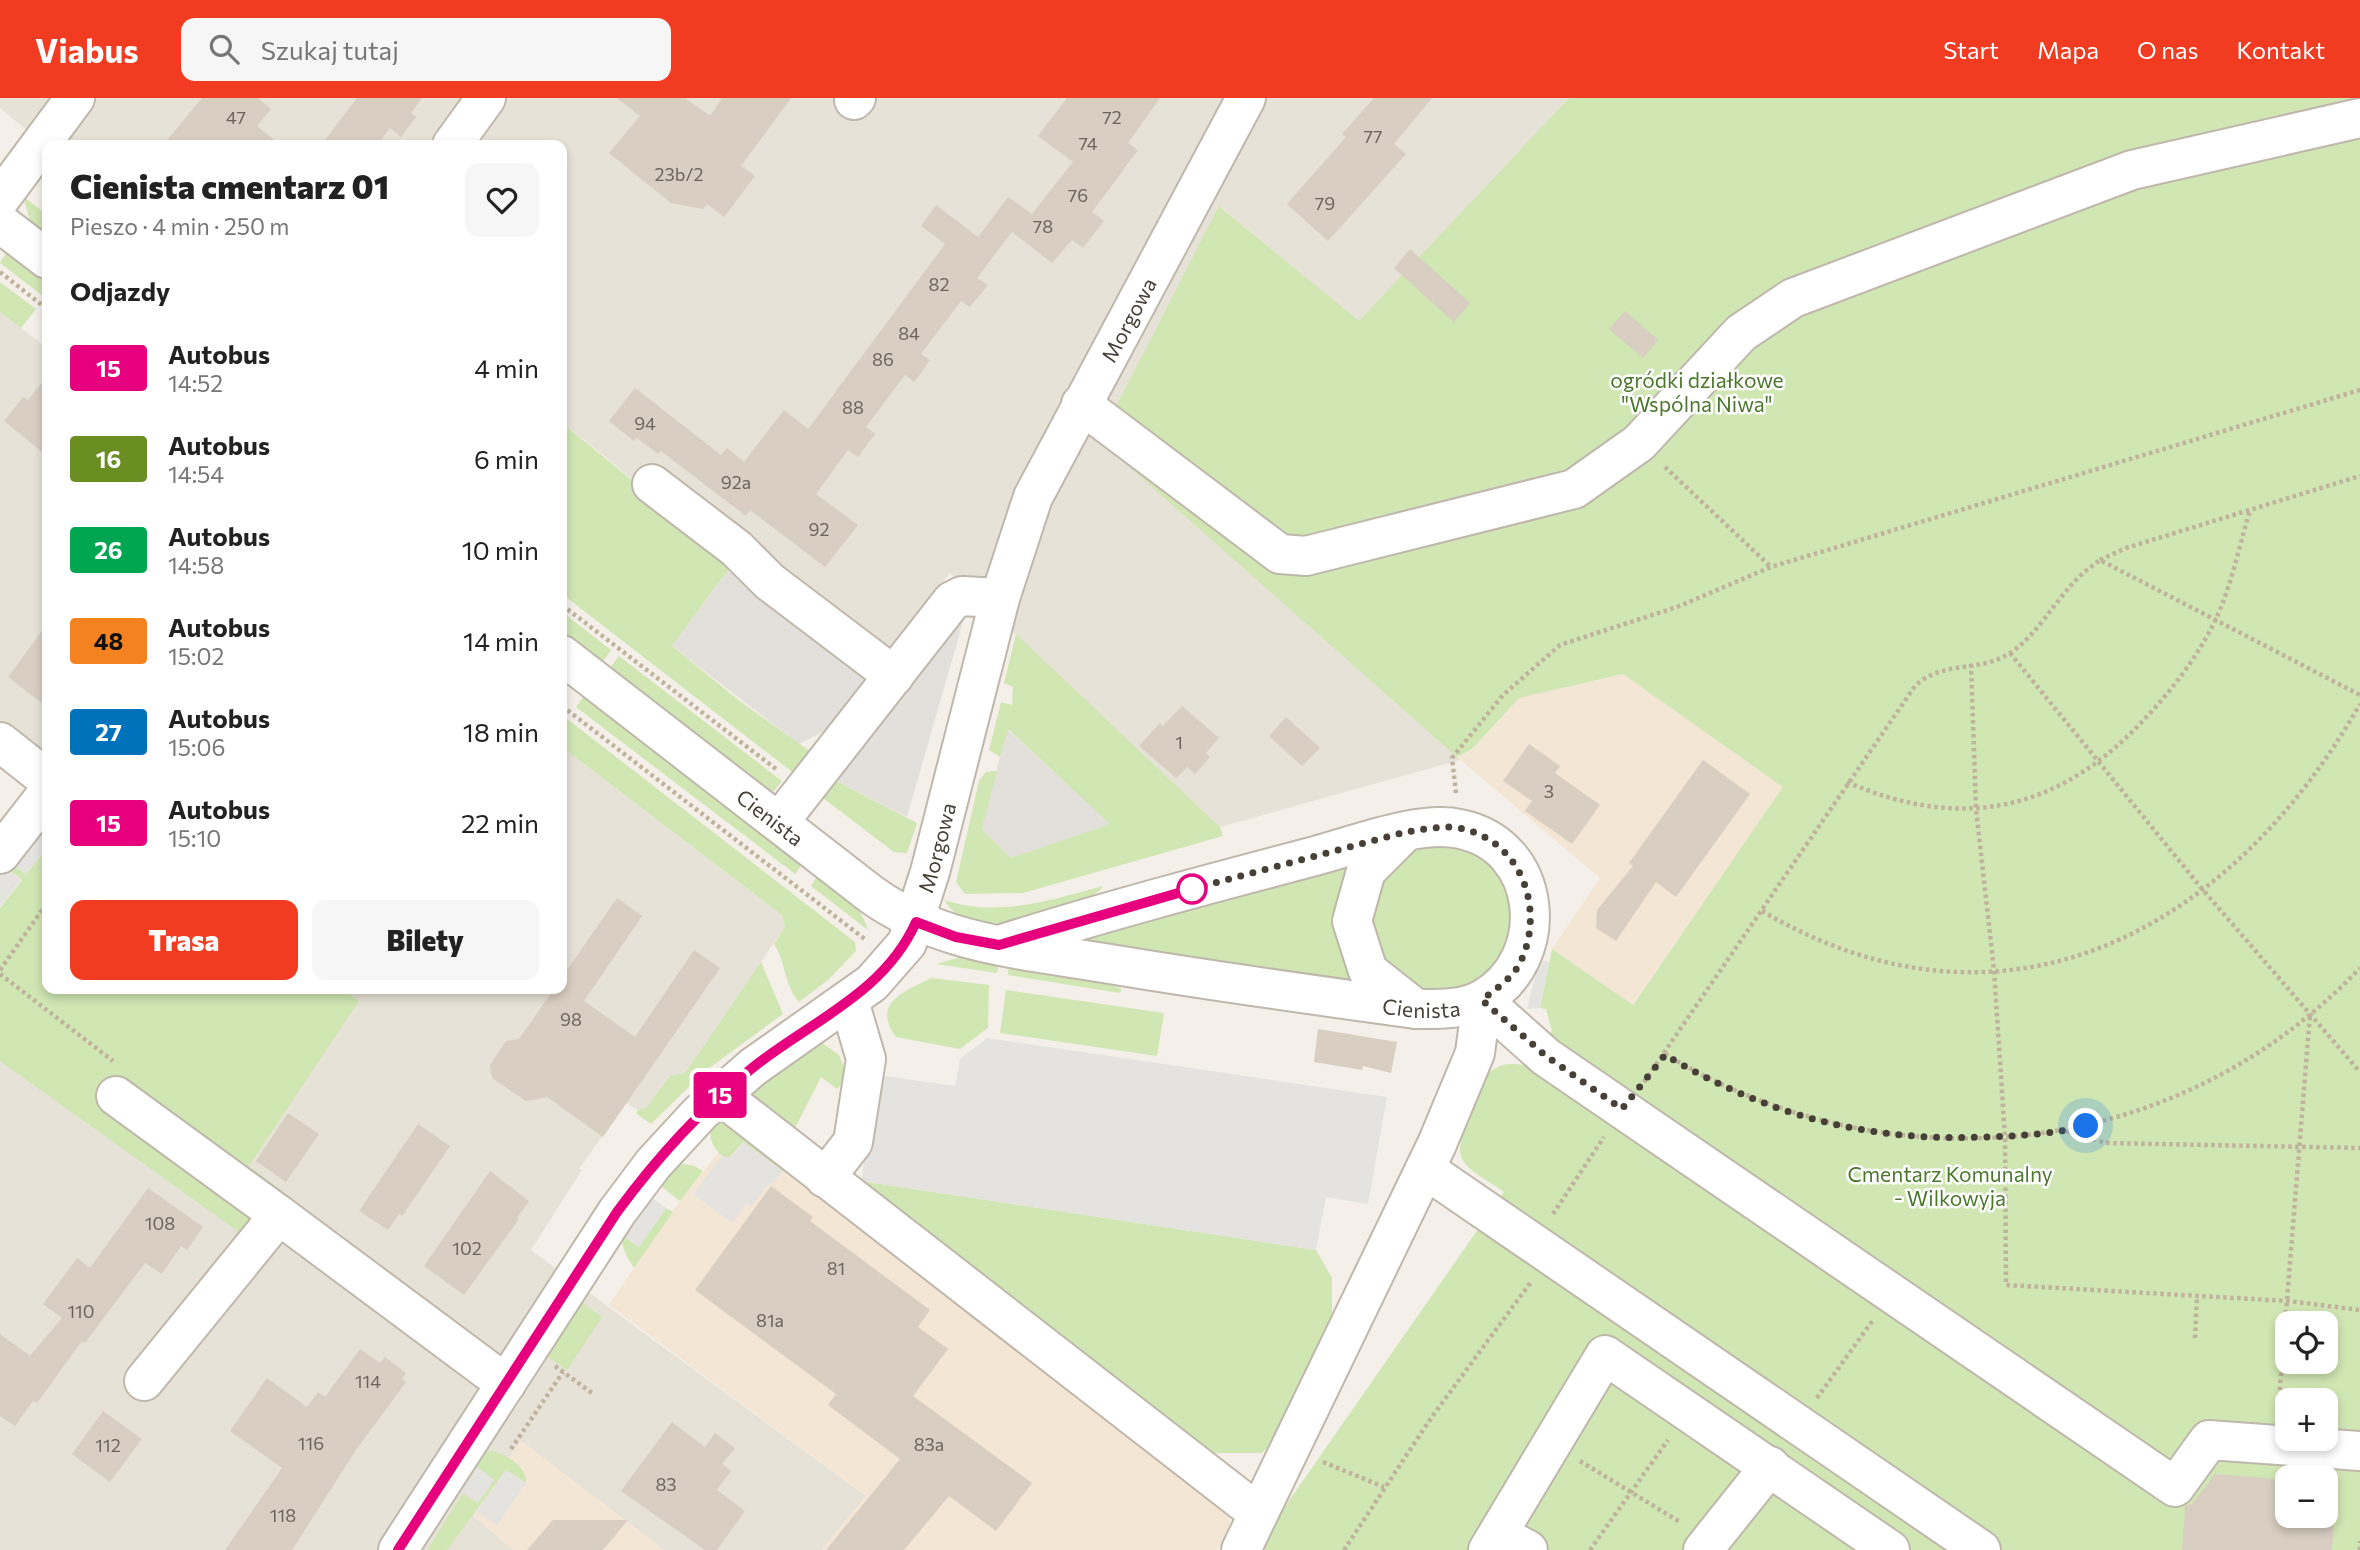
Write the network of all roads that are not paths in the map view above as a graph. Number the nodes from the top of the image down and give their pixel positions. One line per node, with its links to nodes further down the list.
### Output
1 (75, 98): 5 (street)
2 (486, 98): 6 (street)
3 (1246, 98): 11 (street, Morgowa)
4 (2360, 118): 11 (street)
5 (44, 140)
6 (456, 140)
7 (42, 142): 8 (street)
8 (0, 199)
9 (0, 223): 10 (street)
10 (42, 255)
11 (1081, 404): 13 (street, Morgowa)
12 (652, 484): 15 (street)
13 (1000, 598): 15 (street); 22 (street, Morgowa)
14 (567, 659): 19 (street, Cienista)
15 (894, 676): 19 (street)
16 (0, 742): 17 (street)
17 (42, 775)
18 (42, 800): 21 (street)
19 (779, 822): 22 (street, Cienista)
20 (1406, 832): 23 (street, Cienista); 24 (street, Cienista); 26 (street)
21 (0, 854)
22 (916, 922): 23 (street, Cienista); 25 (street, Morgowa)
23 (999, 945): 26 (street, Cienista)
24 (1482, 1000): 26 (street, Cienista); 29 (street); 34 (street)
25 (849, 1001): 28 (street, Morgowa); 30 (street)
26 (1416, 1009)
27 (117, 1080): 31 (street)
28 (720, 1095): 30 (street); 33 (street, Morgowa)
29 (1425, 1168): 36 (street); 42 (street)
30 (825, 1178): 36 (street)
31 (279, 1215): 32 (street); 33 (street)
32 (144, 1381)
33 (506, 1384): 39 (street, Morgowa)
34 (2360, 1451)
35 (1770, 1466): 37 (street); 38 (street); 41 (street)
36 (1258, 1513): 40 (street)
37 (1505, 1545)
38 (1707, 1545)
39 (398, 1550)
40 (1241, 1550)
41 (1889, 1550)
42 (1981, 1550)

